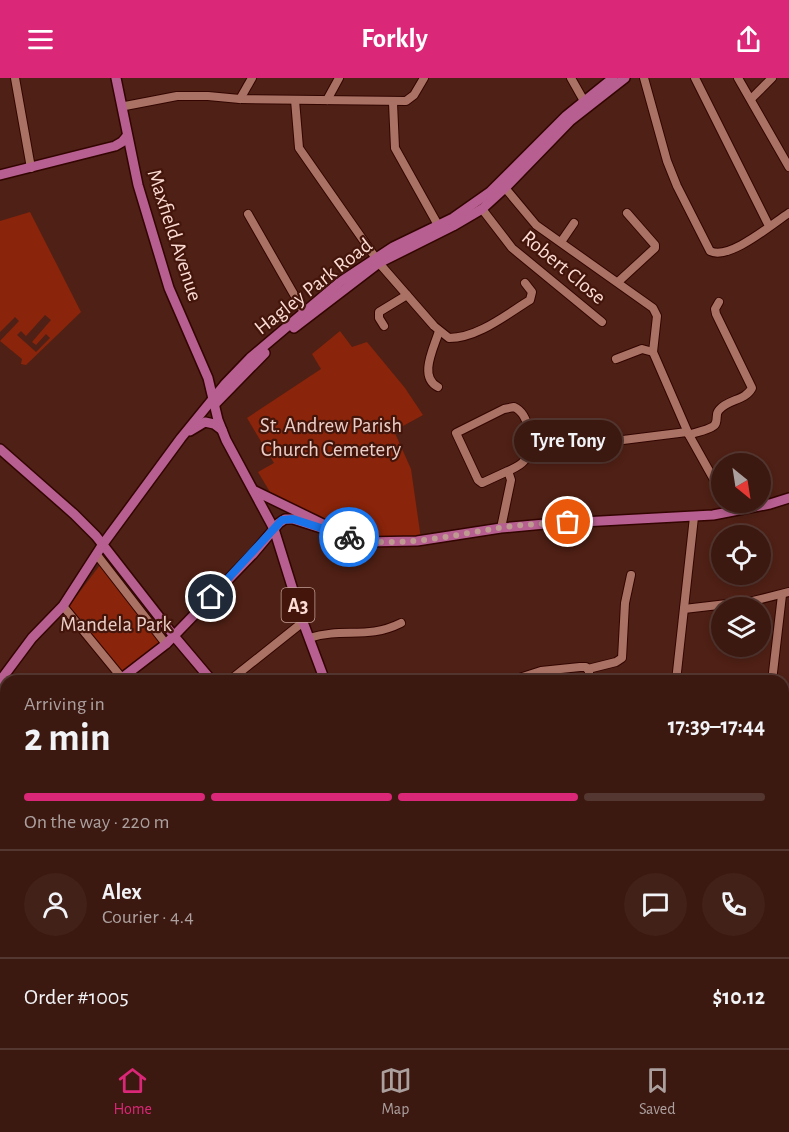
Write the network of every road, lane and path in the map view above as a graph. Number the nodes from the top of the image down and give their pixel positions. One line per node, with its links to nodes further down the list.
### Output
1 (15, 78): 22 (street)
2 (116, 78): 20 (main road, Maxfield Avenue)
3 (252, 78): 13 (street)
4 (339, 78): 16 (street)
5 (424, 78): 18 (street)
6 (571, 78): 17 (street)
7 (613, 78): 17 (main road, Hagley Park Road)
8 (625, 78): 24 (main road, Hagley Park Road)
9 (644, 78): 31 (street)
10 (695, 78): 31 (street)
11 (738, 78): 14 (street)
12 (772, 78): 14 (street)
13 (240, 99): 15 (street); 19 (street)
14 (751, 99): 21 (street)
15 (295, 100): 16 (street); 33 (street)
16 (327, 100): 18 (street)
17 (584, 101): 24 (main road, Hagley Park Road)
18 (393, 103): 30 (street)
19 (125, 106)
20 (127, 136): 22 (main road); 45 (main road, Maxfield Avenue)
21 (789, 167)
22 (31, 168): 23 (main road)
23 (0, 176)
24 (503, 185): 25 (main road, Hagley Park Road); 30 (main road, Hagley Park Road); 32 (street)
25 (482, 209): 33 (main road, Hagley Park Road); 39 (street, Robert Close)
26 (627, 213): 34 (street)
27 (789, 213): 31 (street)
28 (248, 214): 38 (street)
29 (574, 223): 32 (street)
30 (438, 225): 33 (main road, Hagley Park Road)
31 (769, 226)
32 (561, 242): 34 (street)
33 (377, 260): 36 (street); 38 (main road, Hagley Park Road); 45 (main road, Hagley Park Road)
34 (618, 282): 42 (street)
35 (525, 283): 41 (street)
36 (407, 295): 40 (street); 41 (street)
37 (719, 302): 47 (street)
38 (304, 312): 45 (main road, Hagley Park Road)
39 (602, 322)
40 (384, 326)
41 (439, 332): 44 (street)
42 (653, 352): 43 (street); 47 (street)
43 (616, 359)
44 (438, 387)
45 (213, 401): 46 (main road, A3); 48 (main road, Hagley Park Road)
46 (222, 430): 48 (main road); 53 (main road, A3)
47 (688, 433): 49 (street); 52 (street)
48 (181, 438): 61 (main road, Hagley Park Road)
49 (591, 444)
50 (0, 449): 61 (main road)
51 (507, 471): 51 (street); 58 (street)
52 (711, 474)
53 (255, 491): 59 (main road, A3); 60 (main road)
54 (789, 498): 55 (main road)
55 (771, 502)
56 (724, 513): 57 (main road)
57 (694, 517): 58 (main road); 66 (street)
58 (501, 528): 60 (main road)
59 (274, 529): 60 (main road); 67 (main road, A3); 69 (main road)
60 (373, 541)
61 (103, 544): 62 (main road, Hagley Park Road); 69 (main road)
62 (97, 555): 65 (main road, Hagley Park Road); 71 (street)
63 (631, 575): 72 (street)
64 (786, 593): 66 (street); 82 (street)
65 (63, 606): 73 (main road, Hagley Park Road); 74 (street)
66 (684, 609): 81 (street)
67 (303, 622): 70 (main road, A3); 77 (street)
68 (401, 623): 70 (street)
69 (174, 636): 71 (main road); 76 (main road)
70 (309, 638): 78 (main road, A3)
71 (166, 644): 75 (main road)
72 (588, 669): 79 (street); 80 (street)
73 (4, 675)
74 (117, 675)
75 (125, 675)
76 (207, 675)
77 (237, 675)
78 (323, 675)
79 (529, 675)
80 (590, 675)
81 (677, 675)
82 (773, 675)

